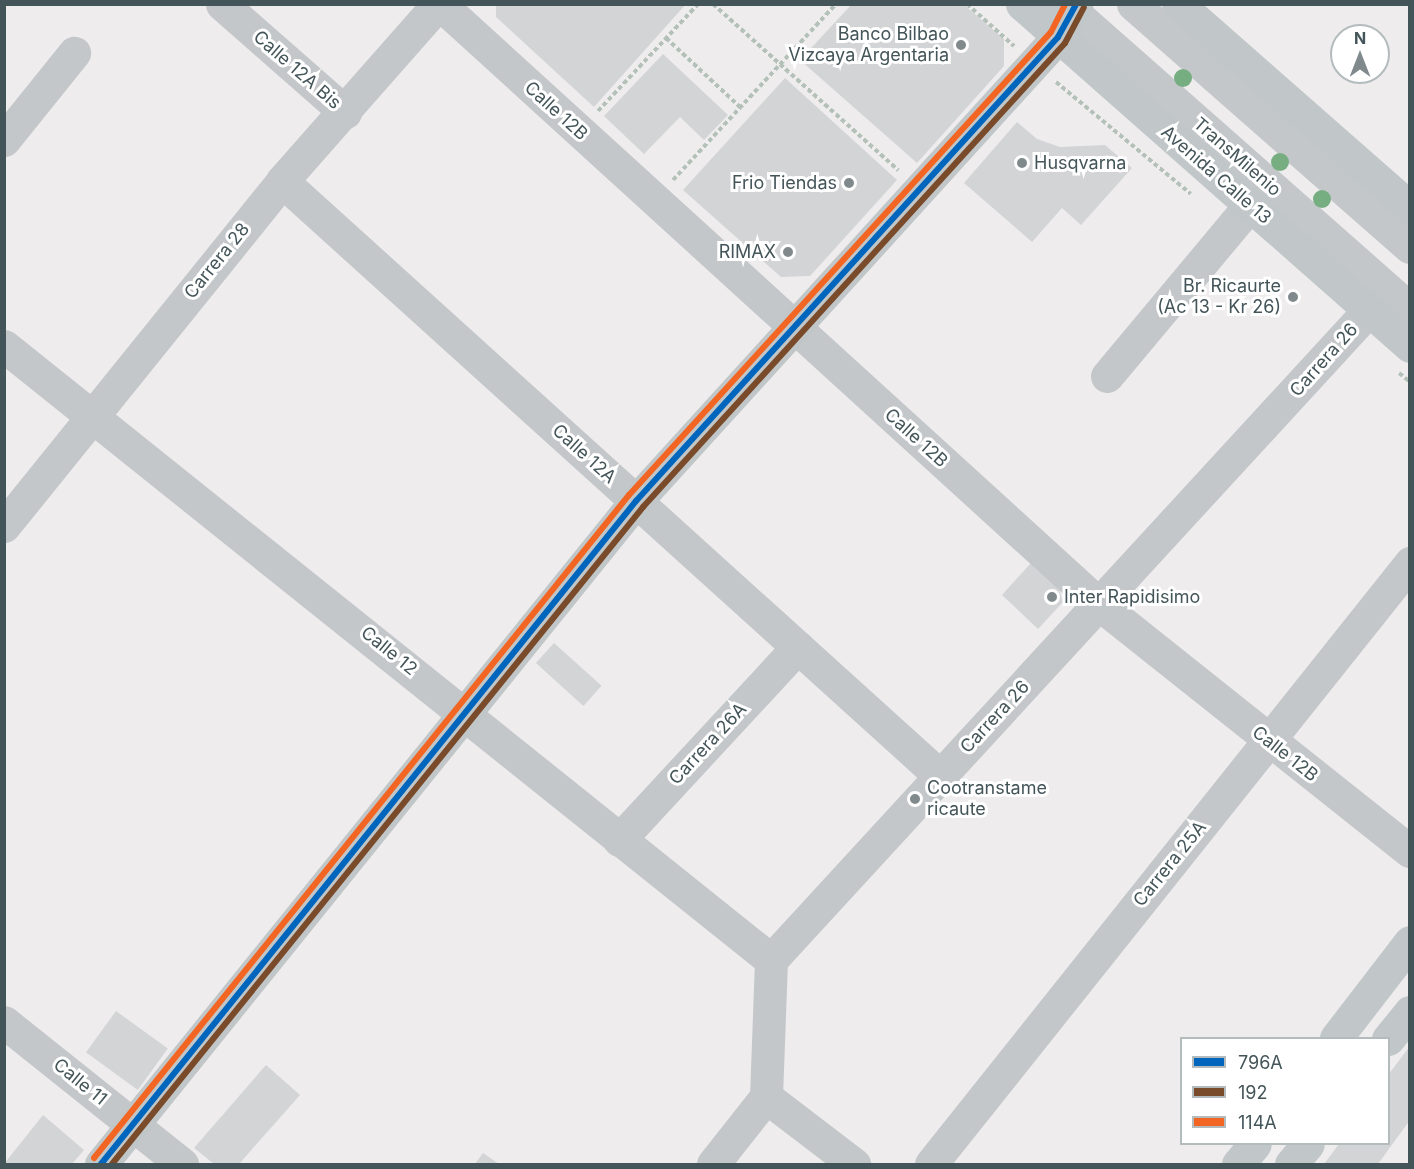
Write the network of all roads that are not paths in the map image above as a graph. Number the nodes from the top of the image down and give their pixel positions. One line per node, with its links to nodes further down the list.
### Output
1 (222, 4): 8 (street, Calle 12A Bis)
2 (439, 4): 8 (street, Carrera 28); 16 (street, Calle 12B)
3 (1022, 4): 6 (main road, Avenida Calle 13)
4 (1133, 4): 13 (street)
5 (1178, 4): 12 (main road)
6 (1068, 14): 11 (main road, Avenida Calle 13); 14 (street, TransMilenio); 16 (main road)
7 (74, 53): 9 (street)
8 (345, 112): 10 (street, Carrera 28)
9 (4, 140)
10 (282, 181): 20 (street, Carrera 28); 21 (street, Calle 12A)
11 (1250, 205): 15 (main road, Avenida Calle 13); 19 (street)
12 (1410, 208)
13 (1410, 247)
14 (1410, 309)
15 (1361, 320): 18 (main road, Avenida Calle 13); 24 (street, Carrera 26)
16 (794, 327): 21 (main road); 24 (street, Calle 12B)
17 (4, 346): 20 (street, Calle 12)
18 (1410, 346)
19 (1107, 376)
20 (93, 414): 22 (street, Carrera 28); 26 (street, Calle 12)
21 (636, 501): 25 (street, Calle 12A); 26 (main road)
22 (4, 526)
23 (1410, 563): 27 (street, Carrera 25A)
24 (1099, 604): 27 (street, Calle 12B); 28 (street, Carrera 26)
25 (798, 647): 28 (street, Calle 12A); 29 (street, Carrera 26A)
26 (466, 713): 29 (street, Calle 12); 38 (main road)
27 (1269, 741): 30 (street, Calle 12B); 45 (street, Carrera 25A)
28 (940, 776): 32 (street, Carrera 26)
29 (619, 840): 32 (street, Calle 12)
30 (1410, 851)
31 (1410, 942): 35 (main road)
32 (771, 960): 37 (street)
33 (1410, 1012): 36 (main road)
34 (4, 1022): 38 (street, Calle 11)
35 (1337, 1037)
36 (1390, 1038)
37 (766, 1097): 43 (street); 44 (street)
38 (134, 1124): 41 (main road); 42 (street, Calle 11)
39 (1252, 1145): 46 (main road)
40 (1306, 1145): 47 (main road)
41 (101, 1164)
42 (183, 1164)
43 (713, 1164)
44 (854, 1164)
45 (931, 1164)
46 (1238, 1164)
47 (1291, 1164)

